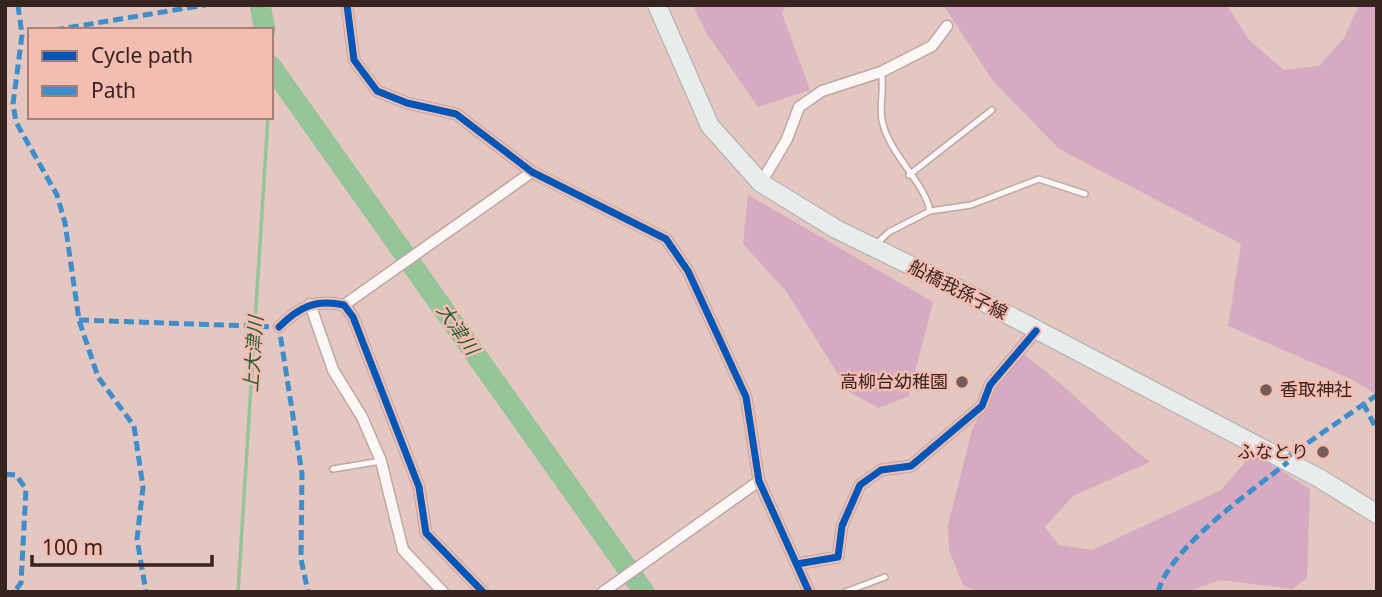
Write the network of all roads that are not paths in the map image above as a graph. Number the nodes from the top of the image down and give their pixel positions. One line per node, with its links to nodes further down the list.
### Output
1 (347, 5): 6 (street)
2 (657, 5): 8 (main road, 船橋我孫子線)
3 (947, 26): 4 (street)
4 (881, 72): 7 (lane); 8 (street)
5 (992, 110): 7 (lane)
6 (532, 172): 13 (street); 18 (street)
7 (909, 175): 10 (lane)
8 (761, 183): 11 (main road, 船橋我孫子線)
9 (1085, 194): 10 (lane)
10 (930, 211): 11 (lane)
11 (873, 247): 15 (main road, 船橋我孫子線)
12 (310, 304): 13 (street); 14 (street); 16 (street)
13 (344, 305): 23 (street)
14 (279, 327)
15 (1037, 331): 19 (main road, 船橋我孫子線); 20 (street)
16 (381, 461): 17 (lane); 22 (street)
17 (333, 469)
18 (759, 481): 20 (street); 24 (street)
19 (1377, 514)
20 (797, 564): 25 (street)
21 (885, 577): 26 (lane)
22 (443, 592)
23 (483, 592)
24 (603, 592)
25 (809, 592)
26 (845, 592)

